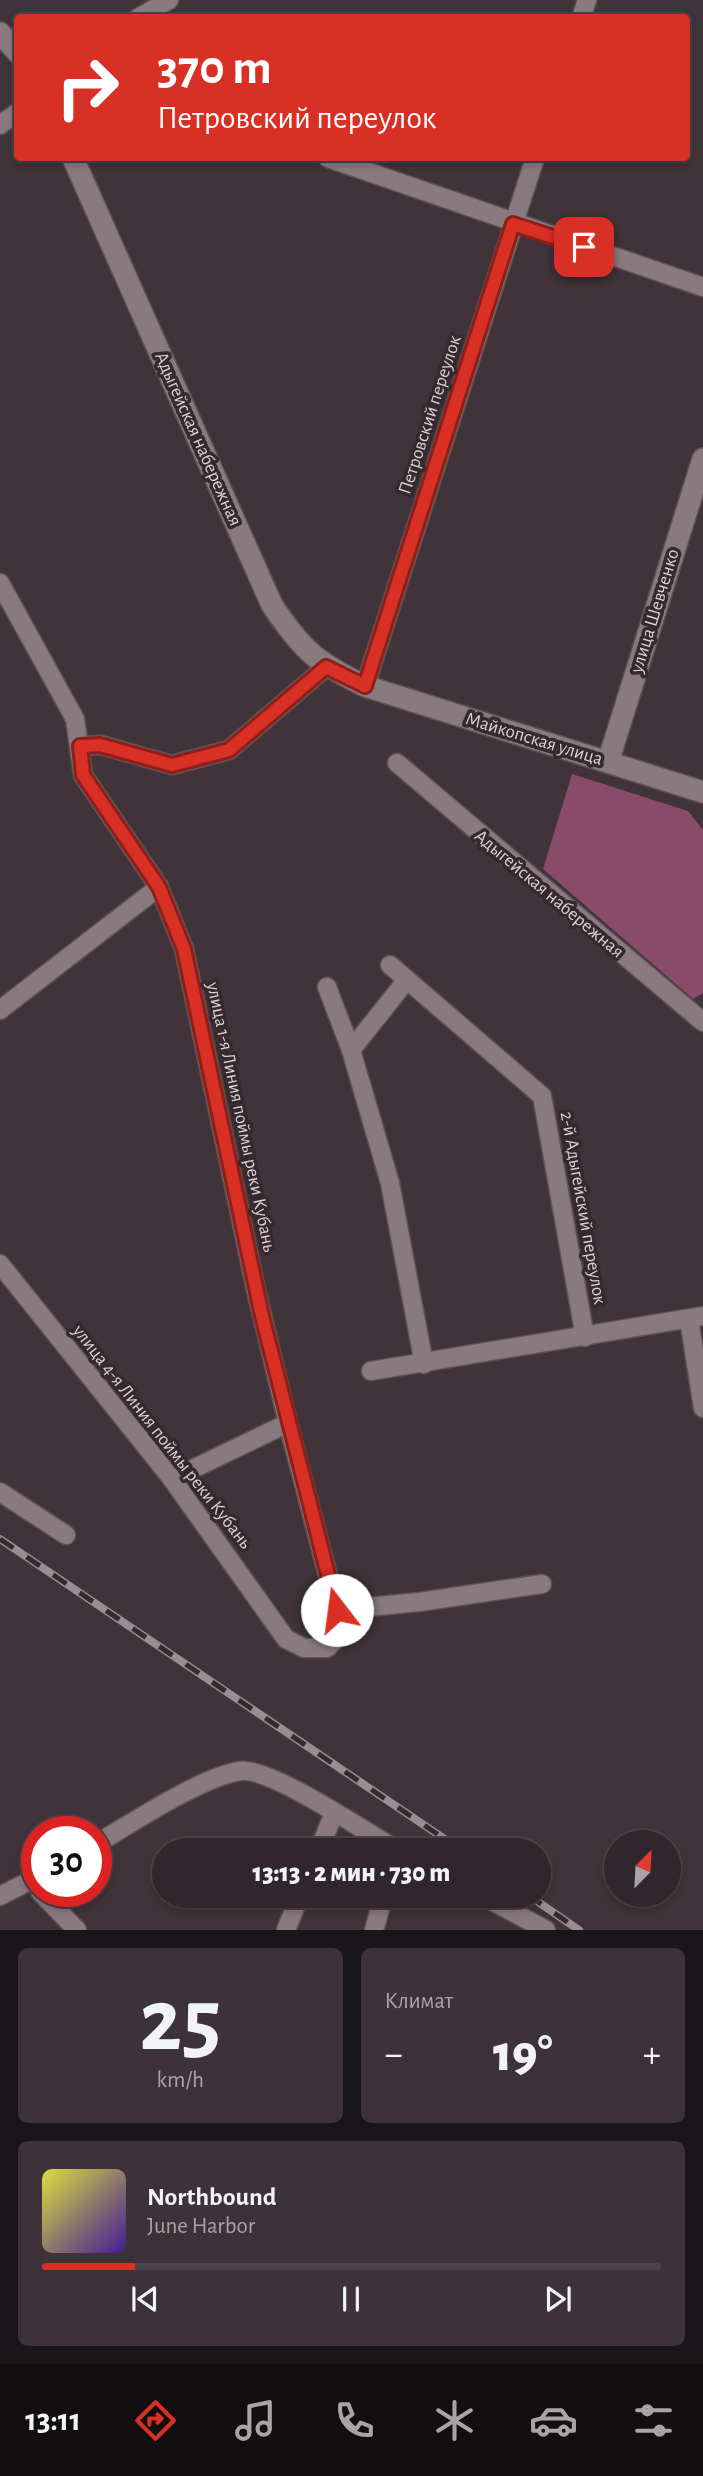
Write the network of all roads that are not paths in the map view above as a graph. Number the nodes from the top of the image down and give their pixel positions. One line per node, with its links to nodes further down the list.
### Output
1 (169, 0): 2 (street)
2 (145, 14)
3 (0, 33): 4 (street)
4 (14, 49)
5 (74, 161): 13 (street, Адыгейская набережная)
6 (336, 161): 8 (street)
7 (534, 161): 8 (street, Петровский переулок)
8 (513, 224): 9 (street); 14 (street, Петровский переулок)
9 (703, 287)
10 (703, 459): 16 (street, улица Шевченко)
11 (0, 583): 12 (street, улица 1-я Линия поймы реки Кубань)
12 (7, 612): 15 (street, улица 1-я Линия поймы реки Кубань)
13 (326, 667): 14 (street, Адыгейская набережная); 15 (street)
14 (365, 686): 16 (street, Майкопская улица)
15 (80, 746): 19 (street, улица 1-я Линия поймы реки Кубань)
16 (608, 762): 18 (street, Майкопская улица)
17 (397, 763): 24 (street, Адыгейская набережная)
18 (703, 792)
19 (159, 887): 23 (street); 32 (street, улица 1-я Линия поймы реки Кубань)
20 (390, 965): 21 (street, 2-й Адыгейский переулок)
21 (406, 981): 25 (street); 28 (street, 2-й Адыгейский переулок)
22 (327, 987): 25 (street)
23 (0, 1010)
24 (703, 1022)
25 (351, 1050): 29 (street)
26 (0, 1264): 33 (street, улица 4-я Линия поймы реки Кубань)
27 (696, 1317): 28 (street); 31 (street)
28 (585, 1338): 29 (street)
29 (424, 1364): 30 (street)
30 (371, 1371)
31 (703, 1408)
32 (288, 1423): 33 (street); 37 (street, улица 1-я Линия поймы реки Кубань)
33 (172, 1479): 38 (street, улица 4-я Линия поймы реки Кубань)
34 (0, 1492): 35 (street)
35 (66, 1535)
36 (542, 1584): 37 (street)
37 (337, 1610): 38 (street, улица 1-я Линия поймы реки Кубань)
38 (286, 1639)
39 (334, 1813): 40 (street); 41 (street); 42 (street)
40 (112, 1834)
41 (324, 1838)
42 (377, 1838)
43 (21, 1890): 44 (street)
44 (0, 1896)
45 (56, 1907): 49 (street)
46 (295, 1908): 50 (street)
47 (380, 1908): 51 (street)
48 (505, 1908): 52 (street)
49 (77, 1930)
50 (286, 1930)
51 (374, 1930)
52 (546, 1930)

